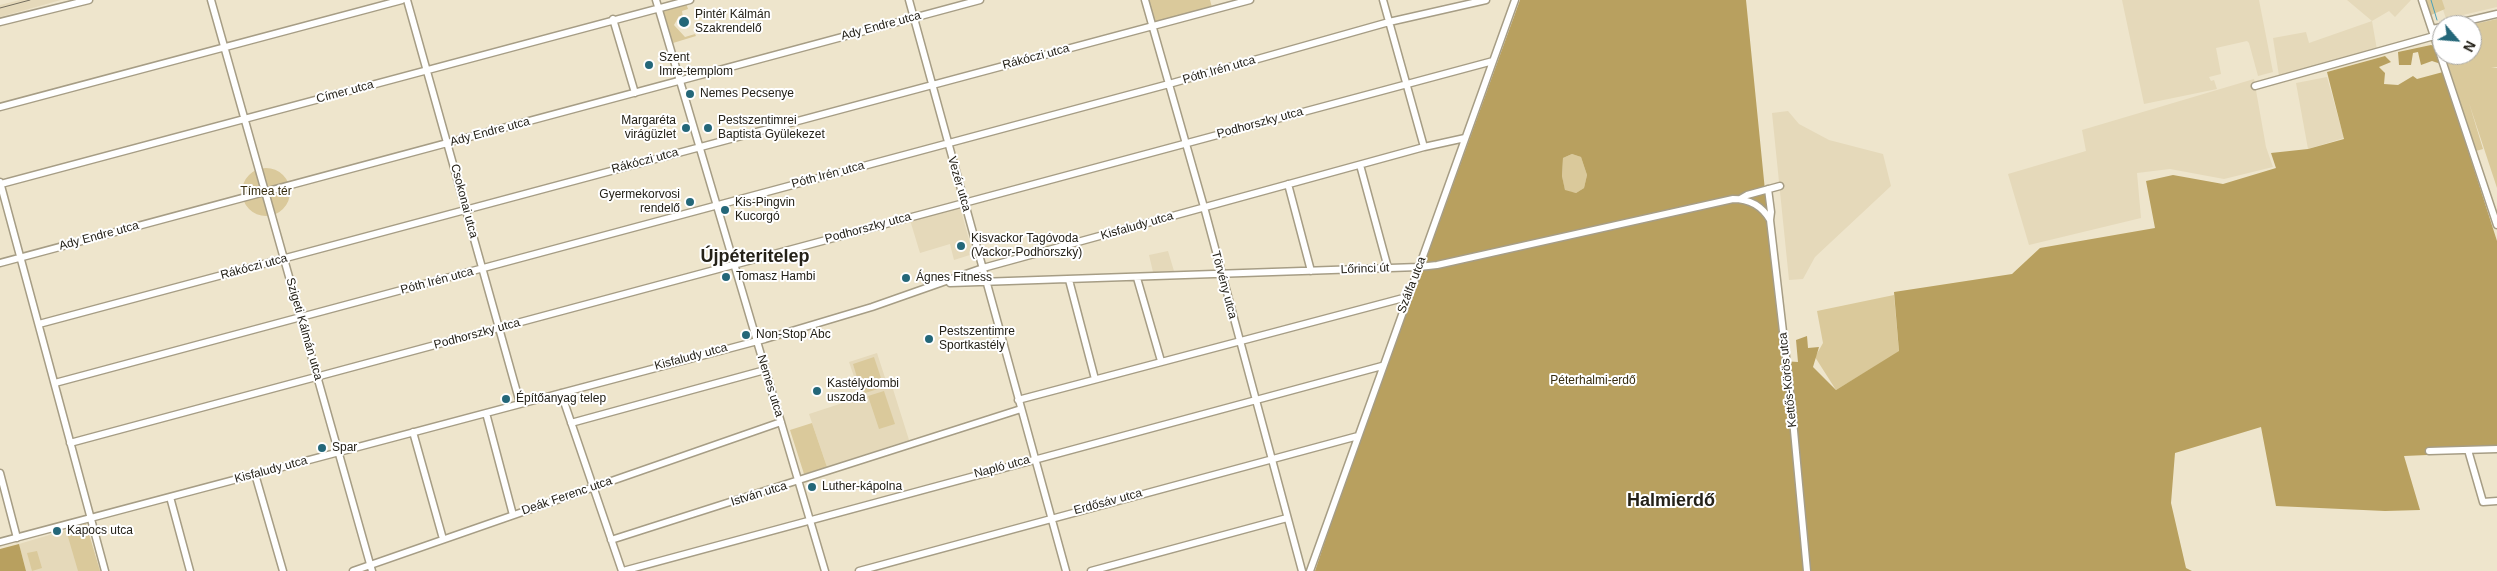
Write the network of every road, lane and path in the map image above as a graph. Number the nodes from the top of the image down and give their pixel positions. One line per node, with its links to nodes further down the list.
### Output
1 (89, 0): 20 (street)
2 (211, 0): 25 (street, Szigeti Kálmán utca)
3 (402, 0): 25 (street)
4 (407, 0): 28 (street, Csokonai utca)
5 (656, 0): 15 (street, Nemes utca)
6 (690, 0): 15 (street, Címer utca)
7 (909, 0): 17 (street, Vezér utca)
8 (980, 0): 17 (street, Ady Endre utca)
9 (1145, 0): 22 (street, Törvény utca)
10 (1250, 0): 22 (street, Rákóczi utca)
11 (1383, 0): 21 (street)
12 (1486, 0): 21 (street, Póth Irén utca)
13 (1515, 0): 26 (street, Szálfa utca)
14 (2422, 0): 23 (street)
15 (658, 8): 19 (street, Címer utca); 29 (street, Nemes utca)
16 (2497, 14): 18 (street)
17 (914, 18): 29 (street, Ady Endre utca); 32 (street, Vezér utca)
18 (2482, 18)
19 (613, 19): 28 (street, Címer utca); 34 (street)
20 (0, 22)
21 (1389, 22): 30 (street, Póth Irén utca); 31 (street)
22 (1152, 25): 30 (street, Törvény utca); 32 (street, Rákóczi utca)
23 (2432, 30)
24 (2432, 33): 33 (street)
25 (224, 48): 35 (street); 36 (street, Szigeti Kálmán utca)
26 (1493, 61): 31 (street, Podhorszky utca); 37 (street, Szálfa utca)
27 (2444, 65): 55 (street)
28 (427, 69): 36 (street, Címer utca); 38 (street, Csokonai utca)
29 (681, 80): 34 (street, Ady Endre utca); 41 (street, Nemes utca)
30 (1169, 84): 39 (street, Törvény utca); 40 (street, Póth Irén utca)
31 (1407, 84): 39 (street, Podhorszky utca); 42 (street)
32 (932, 85): 40 (street, Vezér utca); 41 (street, Rákóczi utca)
33 (2255, 86)
34 (635, 93): 38 (street, Ady Endre utca)
35 (0, 107)
36 (244, 120): 44 (street, Címer utca); 48 (street, Szigeti Kálmán utca)
37 (1466, 138): 42 (street, Kisfaludy utca); 60 (street, Szálfa utca)
38 (448, 143): 48 (street, Ady Endre utca); 53 (street, Csokonai utca)
39 (1186, 143): 50 (street, Podhorszky utca); 52 (street, Törvény utca)
40 (948, 144): 50 (street, Vezér utca); 51 (street, Póth Irén utca)
41 (699, 147): 51 (street, Nemes utca); 53 (street, Rákóczi utca)
42 (1424, 147): 43 (street, Kisfaludy utca)
43 (1360, 165): 45 (street, Kisfaludy utca); 63 (street)
44 (0, 183): 56 (street)
45 (1288, 184): 52 (street, Kisfaludy utca); 64 (street)
46 (1780, 186): 47 (street, Lőrinci út)
47 (1768, 189): 49 (street, Lőrinci út); 54 (street, Kettős-Körös utca)
48 (266, 192): 56 (street, Ady Endre utca); 57 (street, Szigeti Kálmán utca)
49 (1740, 199): 54 (street); 60 (street, Lőrinci út)
50 (964, 202): 59 (street, Podhorszky utca); 62 (street, Vezér utca)
51 (717, 205): 59 (street, Nemes utca); 61 (street, Póth Irén utca)
52 (1204, 207): 62 (street, Kisfaludy utca); 65 (street, Törvény utca)
53 (466, 209): 57 (street, Rákóczi utca); 61 (street, Csokonai utca)
54 (1770, 220): 126 (street, Kettős-Körös utca)
55 (2497, 225)
56 (21, 257): 58 (street, Ady Endre utca); 72 (street)
57 (284, 259): 71 (street, Szigeti Kálmán utca); 72 (street, Rákóczi utca)
58 (0, 263)
59 (734, 265): 73 (street, Podhorszky utca); 74 (street, Nemes utca)
60 (1419, 267): 63 (street, Lőrinci út); 70 (street, Szálfa utca)
61 (482, 268): 71 (street, Póth Irén utca); 73 (street, Csokonai utca)
62 (982, 268): 68 (street, Vezér utca); 69 (street, Kisfaludy utca)
63 (1388, 268): 64 (street, Lőrinci út)
64 (1312, 270): 65 (street, Lőrinci út)
65 (1220, 274): 66 (street, Lőrinci út); 75 (street, Törvény utca)
66 (1137, 278): 67 (street, Lőrinci út); 76 (street)
67 (1069, 280): 68 (street, Lőrinci út); 80 (street)
68 (987, 282): 69 (street, Lőrinci út); 84 (street, Vezér utca)
69 (945, 283): 74 (street, Kisfaludy utca)
70 (1407, 297): 75 (street); 77 (street, Szálfa utca)
71 (301, 317): 79 (street, Szigeti Kálmán utca); 81 (street, Póth Irén utca)
72 (39, 324): 81 (street)
73 (499, 328): 79 (street, Podhorszky utca); 85 (street, Csokonai utca)
74 (757, 340): 78 (street, Nemes utca); 82 (street, Kisfaludy utca)
75 (1238, 340): 76 (street); 83 (street, Törvény utca)
76 (1161, 361): 80 (street)
77 (1382, 366): 83 (street, Napló utca); 91 (street, Szálfa utca)
78 (765, 370): 88 (street, Nemes utca); 89 (street)
79 (318, 377): 92 (street, Podhorszky utca); 96 (street, Szigeti Kálmán utca)
80 (1095, 379): 84 (street)
81 (55, 383): 92 (street)
82 (561, 393): 85 (street, Kisfaludy utca); 89 (street)
83 (1256, 399): 97 (street, Napló utca); 98 (street, Törvény utca)
84 (1018, 400): 86 (street, Vezér utca)
85 (520, 403): 87 (street, Kisfaludy utca)
86 (1021, 409): 97 (street, Vezér utca); 101 (street, István utca)
87 (486, 413): 90 (street, Kisfaludy utca); 105 (street)
88 (781, 422): 101 (street, Nemes utca); 102 (street, Deák Ferenc utca)
89 (571, 423): 102 (street)
90 (414, 432): 96 (street, Kisfaludy utca); 111 (street)
91 (1358, 436): 98 (street, Erdősáv utca); 125 (street, Szálfa utca)
92 (70, 443): 108 (street)
93 (2497, 449): 94 (street)
94 (2468, 450): 95 (street); 104 (street)
95 (2429, 451)
96 (337, 452): 100 (street, Kisfaludy utca); 114 (street, Szigeti Kálmán utca)
97 (1036, 458): 106 (street, Vezér utca); 109 (street, Napló utca)
98 (1272, 458): 106 (street, Erdősáv utca); 107 (street, Törvény utca)
99 (0, 473): 110 (street)
100 (255, 474): 103 (street, Kisfaludy utca); 117 (street)
101 (799, 482): 109 (street, Nemes utca); 112 (street, István utca)
102 (593, 487): 105 (street, Deák Ferenc utca); 112 (street)
103 (170, 497): 108 (street, Kisfaludy utca); 116 (street)
104 (2497, 501)
105 (513, 515): 111 (street, Deák Ferenc utca)
106 (1051, 518): 121 (street, Erdősáv utca); 122 (street, Vezér utca)
107 (1287, 518): 123 (street); 124 (street, Törvény utca)
108 (90, 519): 110 (street, Kisfaludy utca); 115 (street)
109 (810, 519): 119 (street, Napló utca); 120 (street, Nemes utca)
110 (17, 538): 113 (street, Kisfaludy utca)
111 (443, 539): 114 (street, Deák Ferenc utca)
112 (611, 540): 119 (street)
113 (0, 542)
114 (372, 568): 118 (street, Deák Ferenc utca)
115 (105, 571)
116 (190, 571)
117 (283, 571)
118 (353, 571)
119 (623, 571)
120 (825, 571)
121 (858, 571)
122 (1066, 571)
123 (1091, 571)
124 (1302, 571)
125 (1310, 571)
126 (1807, 571)

